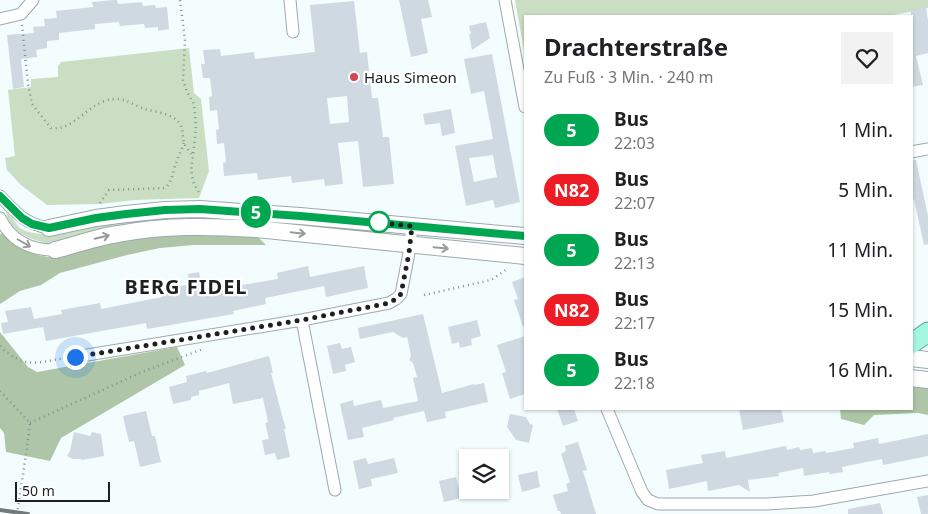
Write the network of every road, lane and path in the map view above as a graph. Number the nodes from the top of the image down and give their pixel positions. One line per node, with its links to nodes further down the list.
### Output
1 (33, 0): 5 (street)
2 (180, 0): 12 (path)
3 (290, 0): 7 (street)
4 (505, 0): 8 (street)
5 (21, 14): 6 (street); 9 (path)
6 (0, 19)
7 (293, 32)
8 (524, 102)
9 (184, 143): 12 (path); 15 (path)
10 (928, 149): 11 (street)
11 (913, 152)
12 (193, 156): 14 (path)
13 (0, 196): 18 (street)
14 (204, 199)
15 (100, 204)
16 (0, 218): 21 (street, one-way to 21)
17 (412, 226): 18 (street); 19 (street); 20 (street)
18 (49, 228)
19 (524, 236)
20 (410, 245): 21 (street, one-way to 20); 22 (street, one-way to 22); 25 (street)
21 (55, 250)
22 (524, 256)
23 (510, 267): 24 (path)
24 (424, 295)
25 (302, 320): 27 (street); 39 (street)
26 (928, 332): 28 (main road)
27 (210, 335): 30 (street); 37 (path)
28 (913, 343)
29 (0, 346): 30 (path)
30 (75, 357)
31 (913, 358): 32 (street)
32 (928, 360)
33 (913, 378): 34 (street)
34 (928, 380)
35 (0, 391): 37 (path)
36 (608, 410): 38 (street)
37 (30, 423): 40 (path, bridge)
38 (928, 481)
39 (335, 490)
40 (17, 514)

